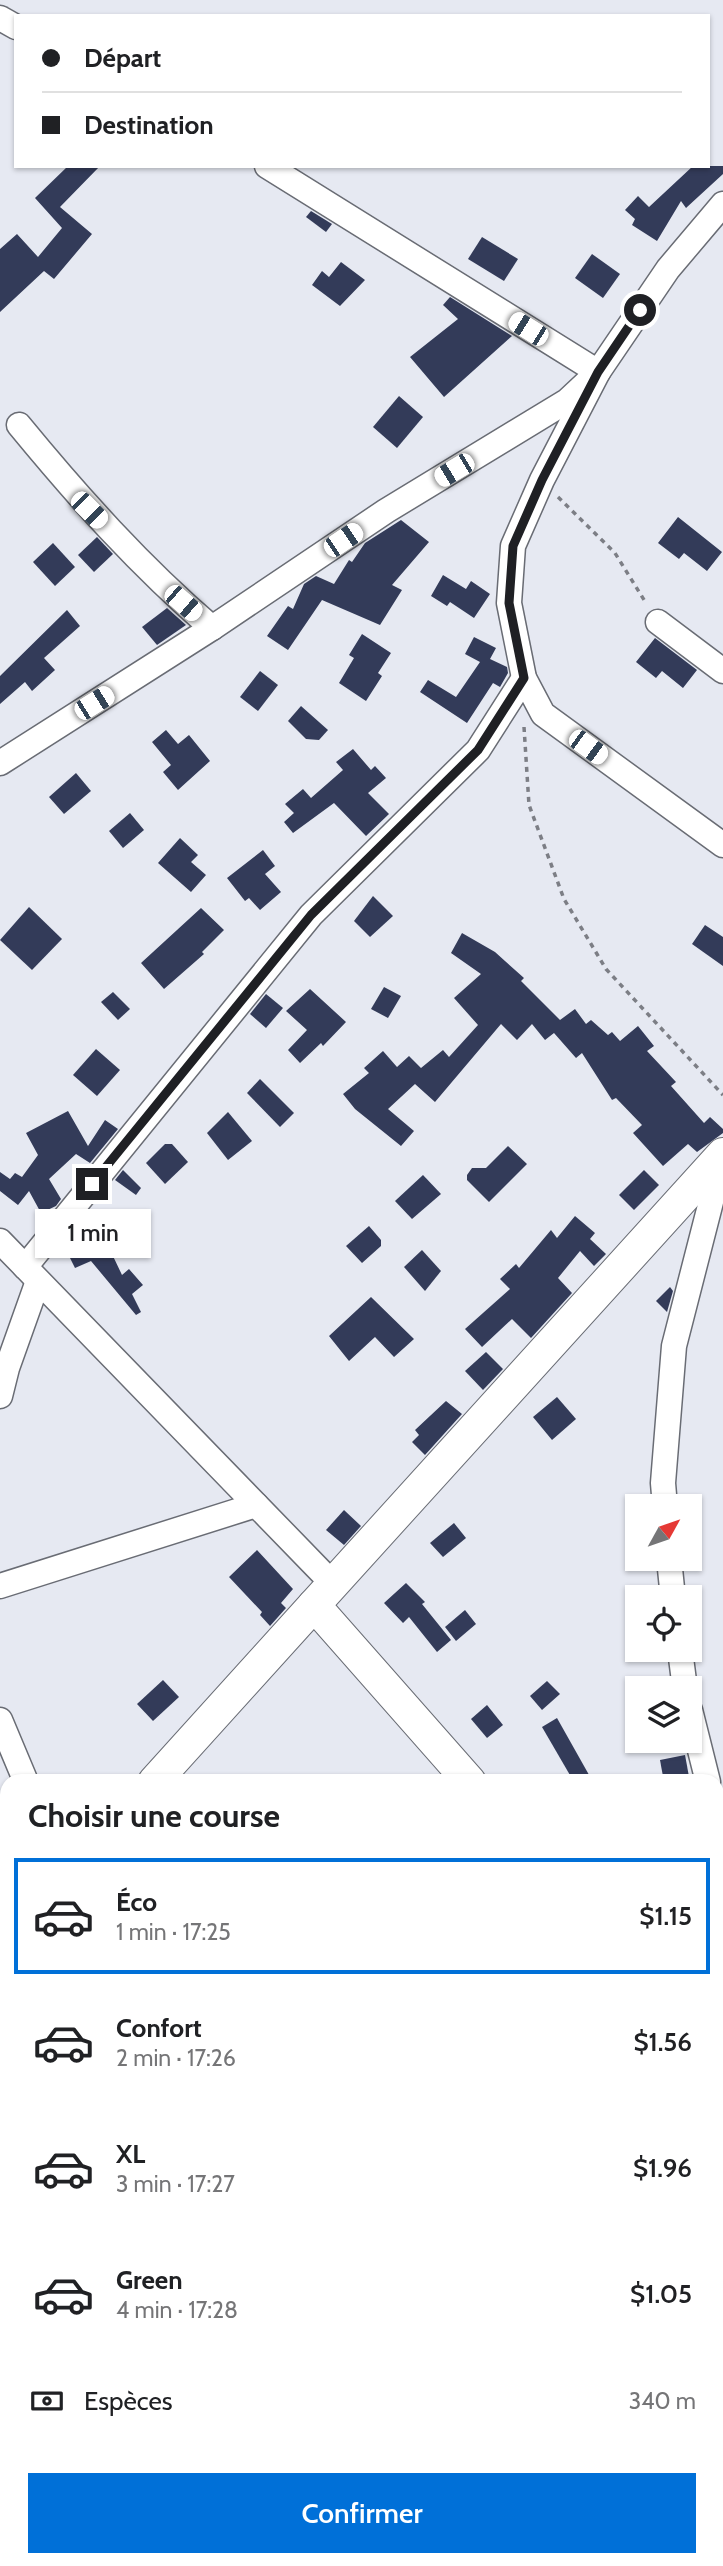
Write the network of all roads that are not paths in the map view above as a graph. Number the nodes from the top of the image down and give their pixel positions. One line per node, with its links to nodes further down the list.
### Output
1 (270, 168): 3 (street)
2 (723, 204): 3 (street)
3 (598, 372): 6 (street); 8 (street)
4 (19, 425): 6 (street)
5 (658, 621): 7 (street)
6 (212, 628): 9 (street)
7 (723, 671)
8 (524, 678): 10 (street); 13 (street)
9 (0, 763)
10 (723, 845)
11 (723, 1154): 15 (street); 18 (street)
12 (0, 1241): 13 (street)
13 (32, 1274): 14 (street); 16 (street)
14 (0, 1396)
15 (664, 1494)
16 (256, 1505): 17 (street); 18 (street)
17 (0, 1586)
18 (323, 1595): 22 (street); 23 (street)
19 (0, 1720): 21 (street)
20 (701, 1753): 24 (street)
21 (23, 1774)
22 (161, 1774)
23 (464, 1774)
24 (706, 1774)

